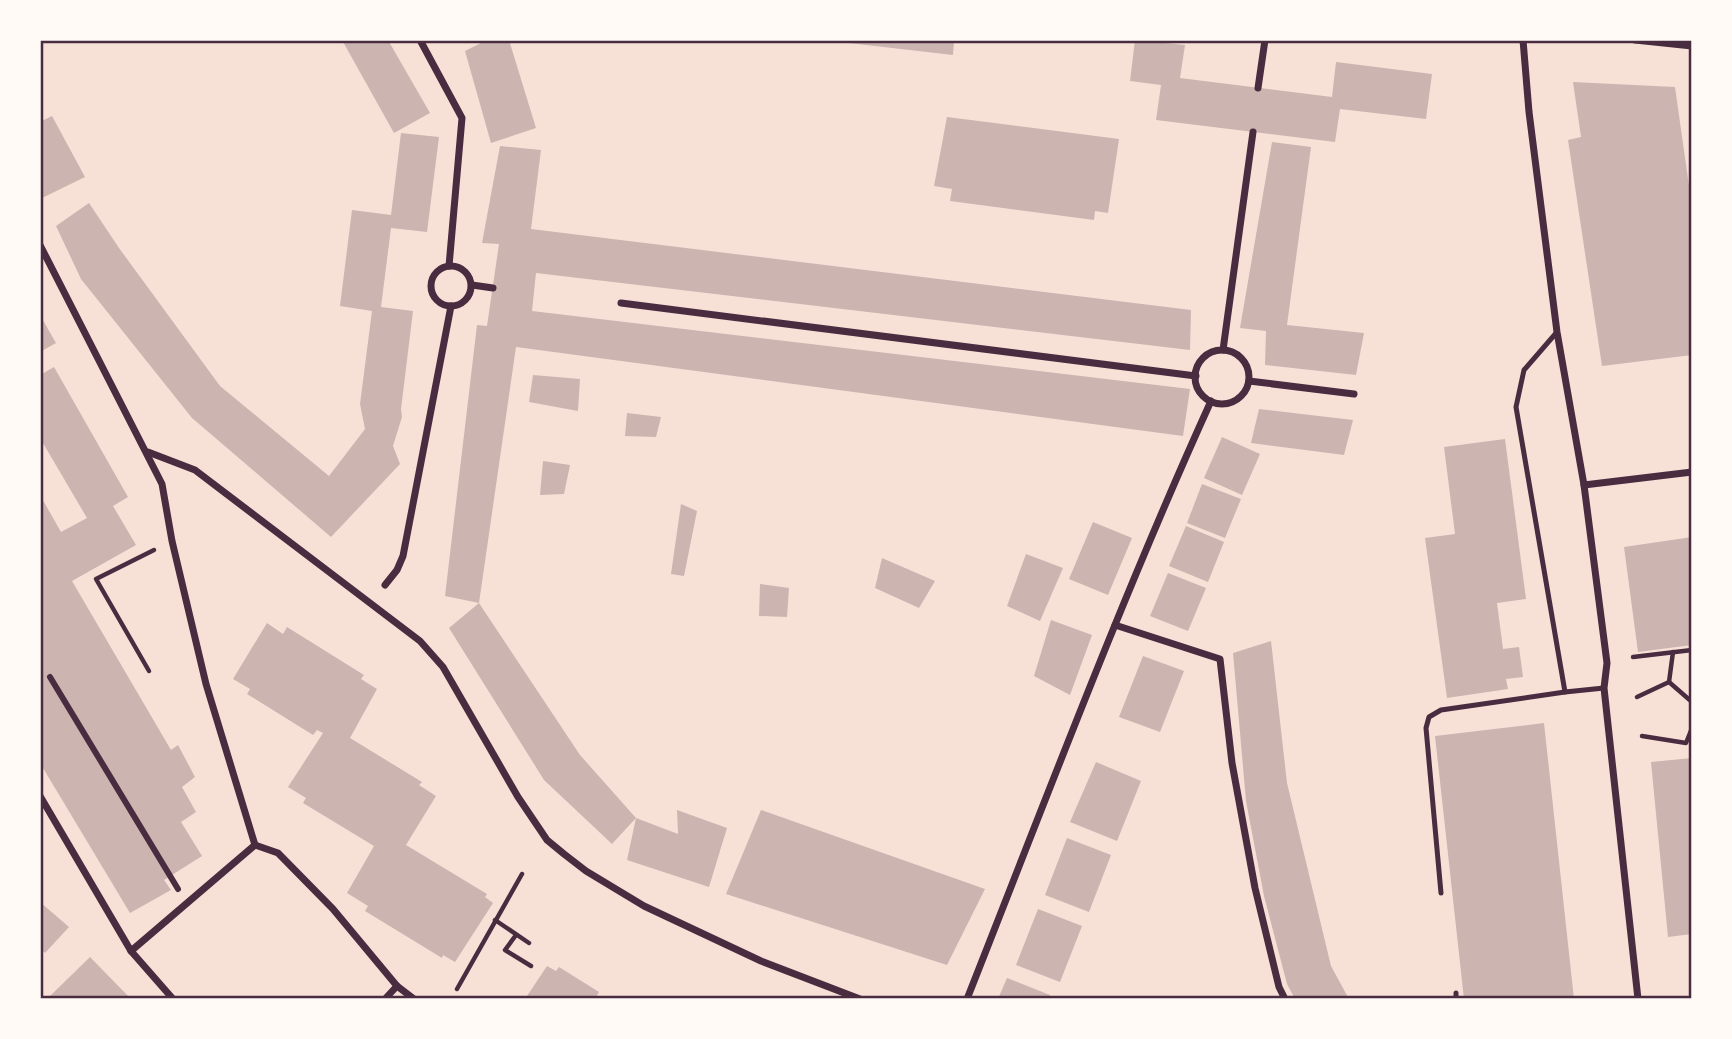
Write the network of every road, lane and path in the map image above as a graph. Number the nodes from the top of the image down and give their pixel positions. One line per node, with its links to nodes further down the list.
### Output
1 (420, 40): 9 (street)
2 (1265, 40): 6 (street)
3 (1523, 40): 14 (street)
4 (1635, 40): 5 (street)
5 (1692, 46)
6 (1258, 88)
7 (1252, 132): 15 (street)
8 (40, 245): 20 (street)
9 (449, 266): 10 (street); 13 (street)
10 (472, 285): 11 (street); 13 (street)
11 (493, 288)
12 (621, 303): 16 (street)
13 (451, 306): 24 (street)
14 (1557, 332): 22 (street); 33 (lane)
15 (1223, 350): 16 (street); 17 (street)
16 (1196, 376): 19 (street)
17 (1249, 381): 18 (street); 19 (street)
18 (1354, 394)
19 (1210, 401): 25 (street)
20 (148, 452): 23 (street); 53 (street)
21 (1692, 472): 22 (street)
22 (1584, 485): 32 (street)
23 (172, 541): 29 (path); 39 (street)
24 (385, 585)
25 (1115, 625): 54 (street); 55 (street)
26 (1692, 650): 27 (path)
27 (1673, 652): 28 (path); 31 (path)
28 (1633, 657)
29 (149, 671)
30 (50, 677): 41 (street)
31 (1669, 682): 34 (path); 35 (path)
32 (1604, 688): 33 (lane); 56 (street)
33 (1565, 692): 42 (lane)
34 (1637, 697)
35 (1692, 702)
36 (1692, 729): 37 (path)
37 (1642, 736)
38 (40, 796): 46 (street)
39 (255, 845): 46 (street); 48 (street)
40 (522, 874): 43 (path)
41 (178, 889)
42 (1441, 893)
43 (494, 920): 44 (path); 49 (path)
44 (516, 934): 45 (path); 47 (path)
45 (529, 943)
46 (131, 951): 50 (street)
47 (531, 966)
48 (397, 986): 51 (street); 52 (street)
49 (457, 989)
50 (173, 999)
51 (385, 999)
52 (414, 999)
53 (860, 999)
54 (967, 999)
55 (1285, 999)
56 (1638, 999)

